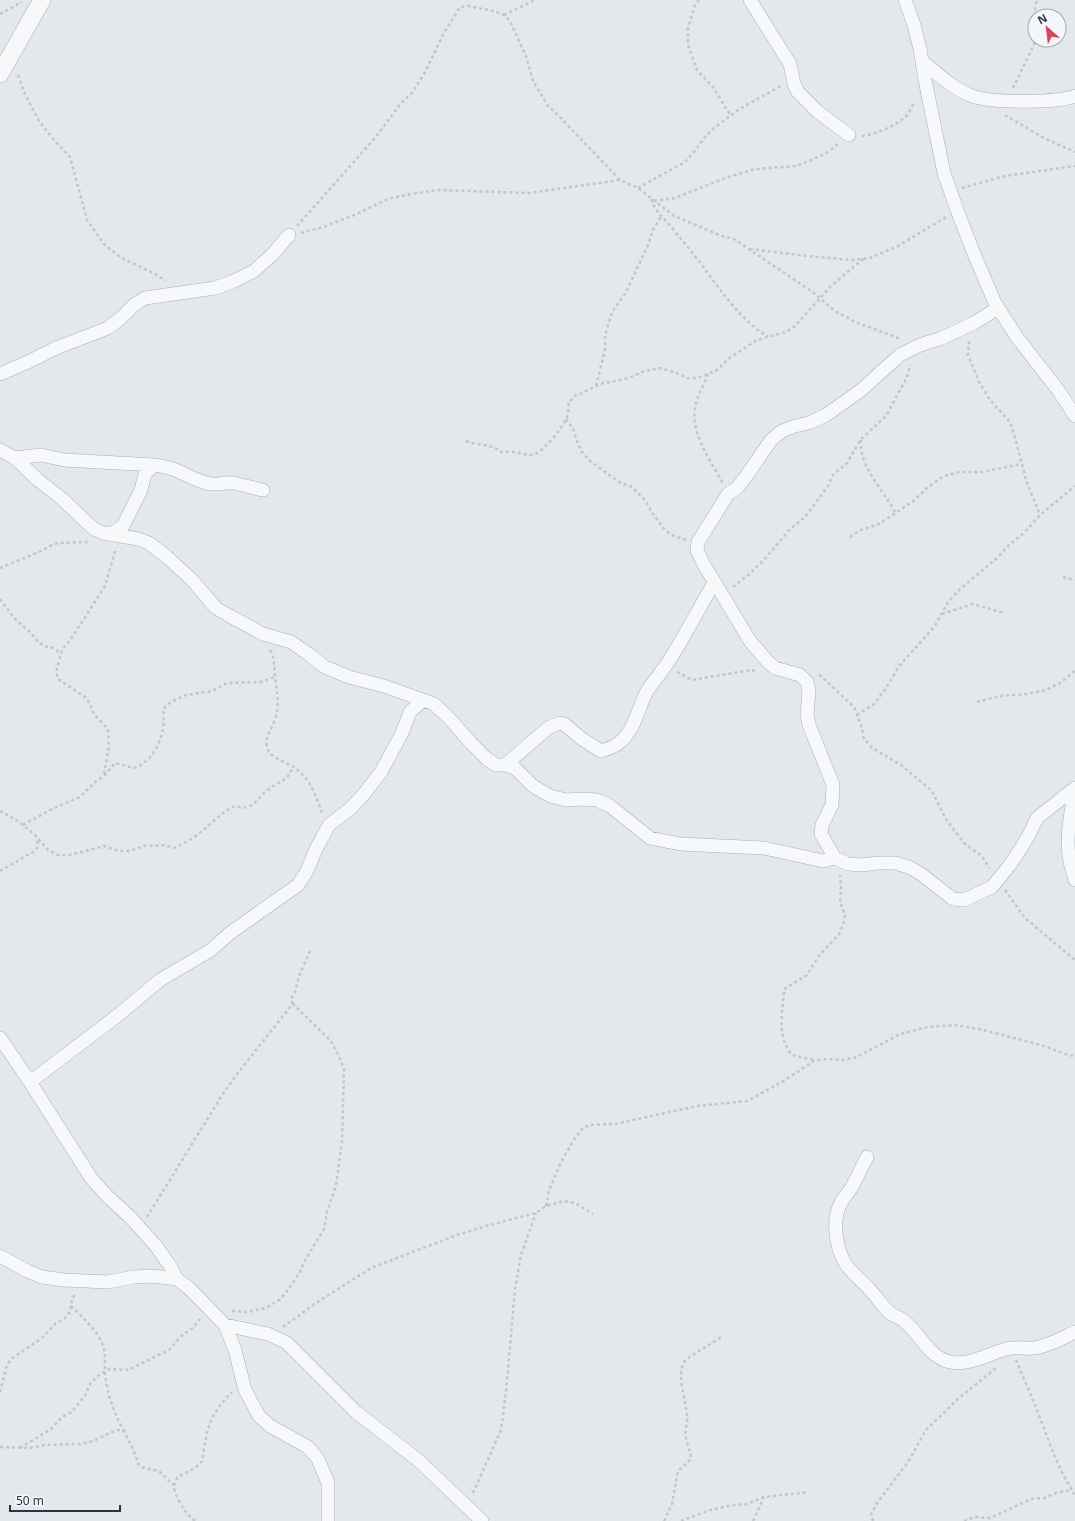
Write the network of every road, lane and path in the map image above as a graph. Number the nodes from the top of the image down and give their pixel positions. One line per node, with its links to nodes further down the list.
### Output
1 (28, 0): 7 (path)
2 (42, 0): 10 (street)
3 (535, 0): 8 (path)
4 (699, 0): 17 (path)
5 (750, 0): 13 (street)
6 (906, 0): 11 (street)
7 (0, 14)
8 (504, 15): 21 (path); 27 (path)
9 (1033, 48): 16 (path)
10 (13, 51): 12 (street); 30 (path)
11 (922, 62): 14 (street); 16 (street)
12 (0, 74)
13 (794, 79): 17 (path); 18 (street)
14 (925, 80): 18 (path); 23 (street)
15 (1075, 96): 16 (street)
16 (1004, 107): 19 (path)
17 (731, 116): 22 (path)
18 (849, 135): 24 (path)
19 (1075, 152)
20 (1075, 166): 23 (path)
21 (620, 180): 22 (path); 27 (path)
22 (638, 188): 24 (path)
23 (950, 192): 25 (street)
24 (652, 200): 26 (path); 28 (path)
25 (957, 210): 29 (path); 32 (street)
26 (661, 217): 34 (path); 38 (path)
27 (289, 235): 30 (street)
28 (748, 249): 29 (path); 31 (path)
29 (863, 259): 31 (path)
30 (177, 293): 36 (street)
31 (820, 298): 34 (path); 35 (path)
32 (998, 308): 33 (street); 39 (street)
33 (974, 323): 35 (street); 45 (path)
34 (768, 337): 37 (path)
35 (915, 348): 41 (path); 49 (street)
36 (0, 374)
37 (708, 374): 38 (path); 49 (path)
38 (596, 386): 40 (path)
39 (1075, 416)
40 (566, 419): 42 (path); 54 (path)
41 (861, 439): 50 (path); 58 (path)
42 (466, 441)
43 (0, 450): 44 (street)
44 (15, 458): 46 (street); 52 (street)
45 (1021, 464): 50 (path); 51 (path)
46 (154, 465): 48 (street); 52 (street)
47 (1075, 486): 51 (path)
48 (263, 490)
49 (728, 494): 54 (street)
50 (895, 512): 53 (path)
51 (1040, 515): 61 (path)
52 (114, 535): 55 (path); 62 (street); 63 (path)
53 (850, 537)
54 (697, 545): 58 (street)
55 (0, 568)
56 (1063, 577): 57 (path)
57 (1075, 580)
58 (716, 586): 64 (street); 65 (street)
59 (0, 598): 63 (path)
60 (1004, 613): 61 (path)
61 (941, 614): 71 (path)
62 (263, 634): 68 (path); 69 (street)
63 (60, 654): 74 (path)
64 (666, 666): 65 (path); 72 (street)
65 (774, 668): 81 (street)
66 (1075, 671): 70 (path)
67 (817, 675): 71 (path)
68 (275, 677): 73 (path); 74 (path)
69 (423, 700): 72 (street); 79 (street)
70 (977, 702)
71 (857, 716): 83 (path)
72 (505, 765): 81 (street)
73 (293, 766): 79 (path); 80 (path)
74 (104, 776): 78 (path)
75 (1075, 788): 83 (street)
76 (1075, 791): 84 (street)
77 (0, 811): 78 (path)
78 (23, 825): 80 (path)
79 (327, 829): 91 (street)
80 (38, 839): 82 (path)
81 (835, 858): 83 (street); 90 (path)
82 (0, 871)
83 (998, 879): 86 (path)
84 (1075, 880)
85 (310, 951): 87 (path)
86 (1075, 960)
87 (292, 1003): 96 (path); 101 (path)
88 (0, 1038): 91 (street)
89 (1075, 1056): 90 (path)
90 (814, 1060): 93 (path)
91 (30, 1082): 96 (street)
92 (867, 1157): 103 (street)
93 (546, 1206): 94 (path); 95 (path)
94 (536, 1213): 104 (path); 119 (path)
95 (593, 1214)
96 (140, 1228): 98 (street)
97 (0, 1256): 99 (street)
98 (177, 1278): 99 (street); 101 (street)
99 (86, 1282): 100 (path)
100 (71, 1306): 108 (path); 110 (path)
101 (209, 1309): 102 (street); 108 (path)
102 (225, 1325): 104 (street); 109 (street)
103 (1075, 1332)
104 (272, 1336): 119 (street)
105 (723, 1336): 123 (path)
106 (1009, 1360): 115 (path)
107 (999, 1366): 126 (path)
108 (106, 1370): 111 (path); 113 (path)
109 (243, 1383): 114 (path); 120 (street)
110 (0, 1392)
111 (124, 1431): 113 (path); 114 (path)
112 (0, 1447): 113 (path)
113 (20, 1448)
114 (173, 1485): 121 (path)
115 (1072, 1490): 117 (path); 127 (path)
116 (809, 1492): 118 (path)
117 (1075, 1495)
118 (764, 1497): 124 (path); 125 (path)
119 (466, 1506): 122 (street)
120 (328, 1520)
121 (195, 1521)
122 (482, 1521)
123 (664, 1521)
124 (681, 1521)
125 (752, 1521)
126 (872, 1521)
127 (964, 1521)

